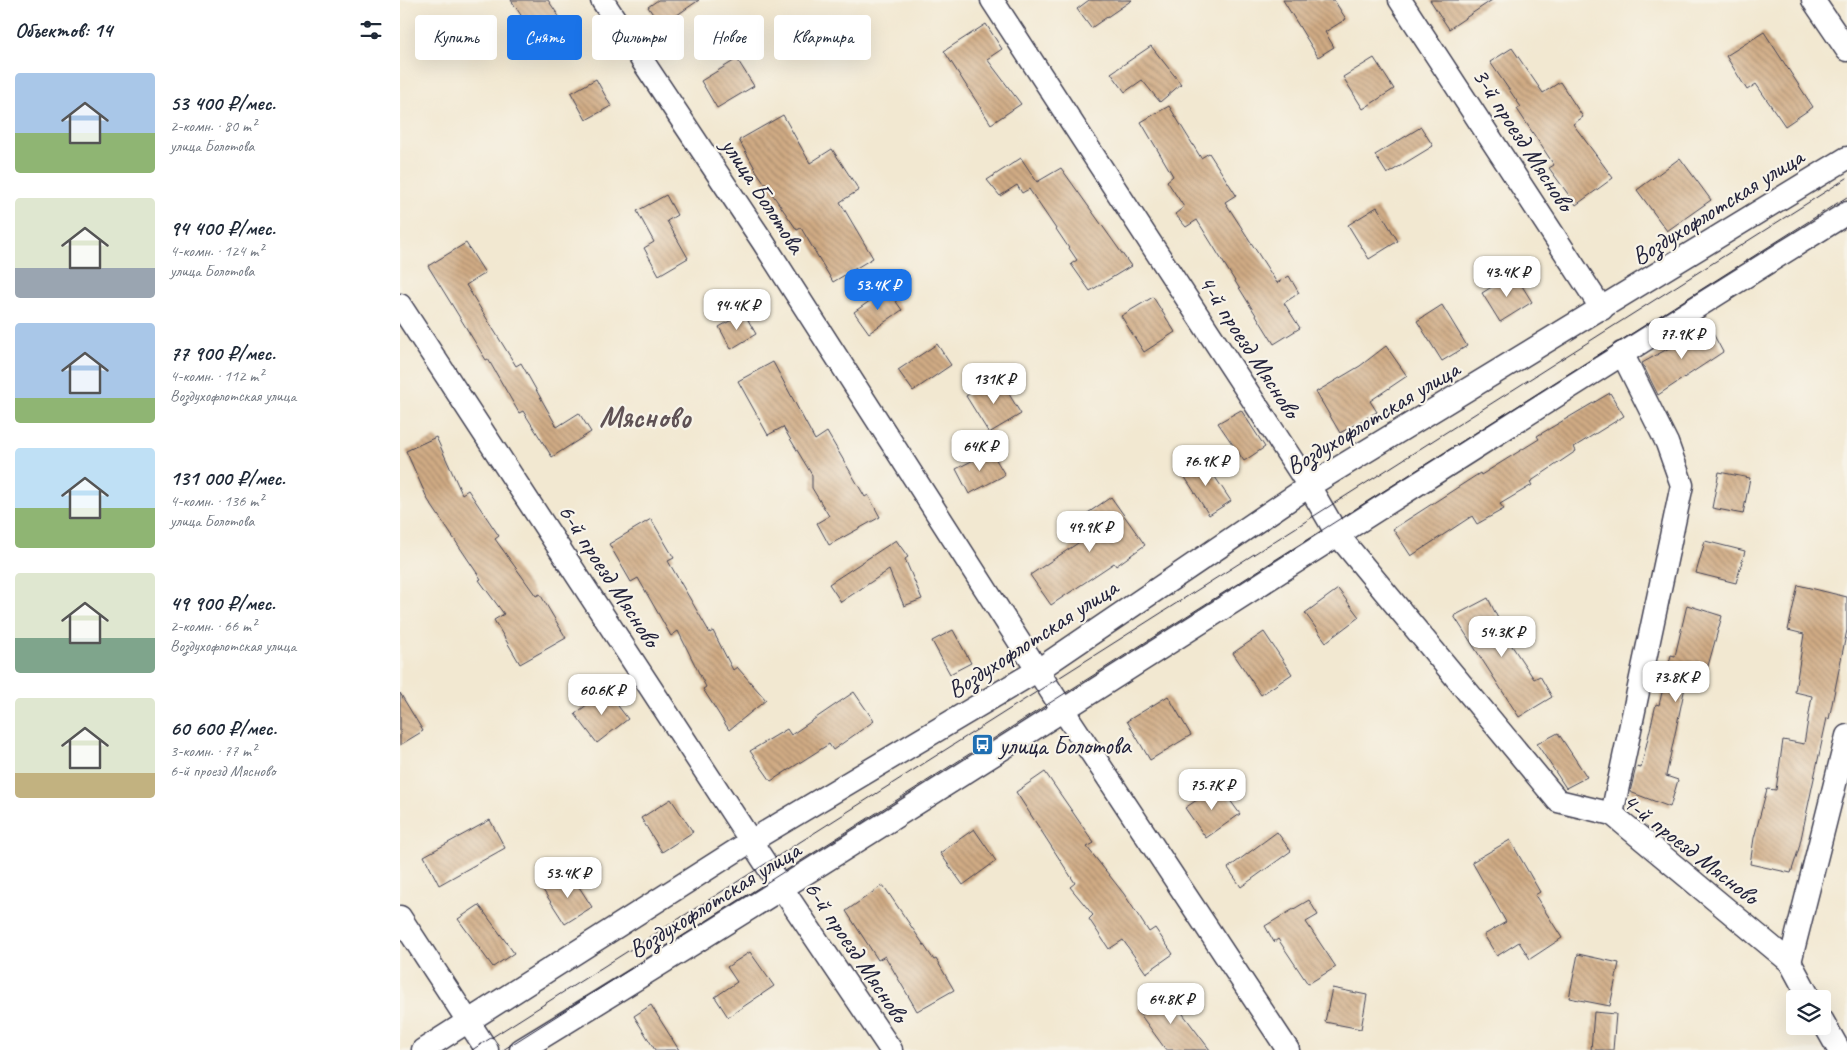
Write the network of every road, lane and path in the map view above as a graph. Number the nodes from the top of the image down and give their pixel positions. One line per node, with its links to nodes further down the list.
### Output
1 (602, 0): 13 (street, улица Болотова)
2 (992, 0): 11 (street, 4-й проезд Мясново)
3 (1400, 0): 9 (street, 3-й проезд Мясново)
4 (1813, 0): 5 (street)
5 (1847, 50)
6 (1847, 158): 9 (street, Воздухофлотская улица)
7 (1847, 213): 10 (street, Воздухофлотская улица)
8 (400, 305): 17 (street, 6-й проезд Мясново)
9 (1602, 309): 11 (street, Воздухофлотская улица)
10 (1622, 353): 12 (street, Воздухофлотская улица); 16 (street)
11 (1309, 486): 12 (street, 4-й проезд Мясново); 13 (street, Воздухофлотская улица)
12 (1337, 534): 14 (street, Воздухофлотская улица); 16 (street, 4-й проезд Мясново)
13 (1038, 670): 14 (street, улица Болотова); 17 (street, Воздухофлотская улица)
14 (1063, 710): 18 (street, Воздухофлотская улица); 28 (street, улица Болотова)
15 (1847, 736): 20 (street)
16 (1612, 814): 20 (street, 4-й проезд Мясново)
17 (751, 841): 18 (street, 6-й проезд Мясново); 22 (street, Воздухофлотская улица)
18 (782, 890): 26 (street, Воздухофлотская улица); 27 (street, 6-й проезд Мясново)
19 (400, 917): 22 (street)
20 (1790, 962): 21 (street, 4-й проезд Мясново)
21 (1805, 990)
22 (467, 1021): 24 (street, Воздухофлотская улица); 25 (street)
23 (1830, 1035): 29 (street)
24 (423, 1050)
25 (487, 1050)
26 (521, 1050)
27 (891, 1050)
28 (1288, 1050)
29 (1839, 1050)

